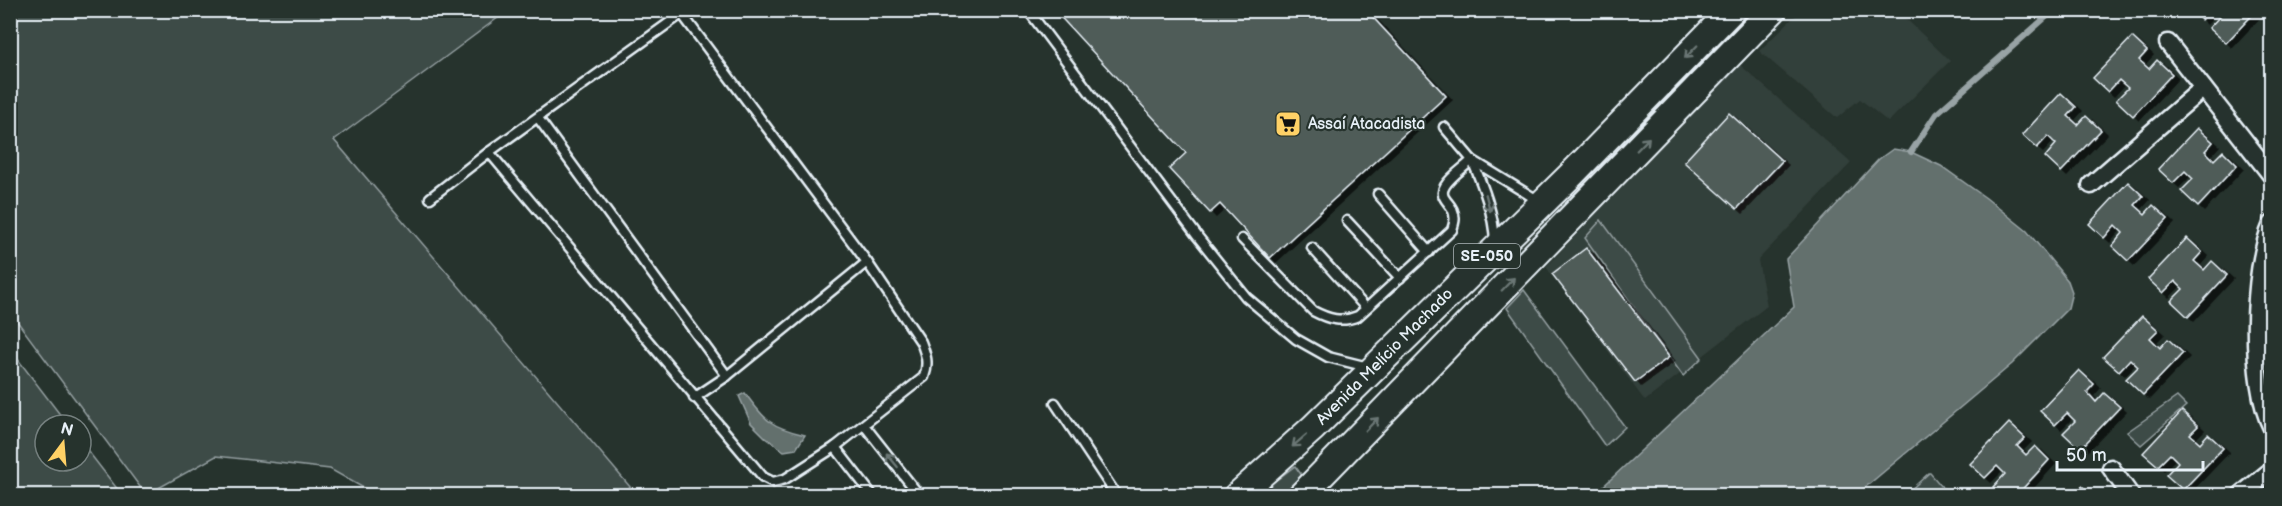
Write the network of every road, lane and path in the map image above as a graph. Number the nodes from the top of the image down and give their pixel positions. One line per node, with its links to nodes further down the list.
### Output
1 (1028, 10): 25 (lane)
2 (1773, 10): 38 (main road, SE-050, one-way to 2)
3 (684, 12): 7 (lane); 22 (lane)
4 (1719, 15): 15 (main road, Avenida Melício Machado / SE-050, one-way to 15)
5 (2168, 43): 6 (street)
6 (2203, 88): 11 (street); 12 (street)
7 (538, 118): 9 (lane); 26 (lane)
8 (1444, 127): 10 (lane)
9 (489, 152): 14 (lane); 27 (lane)
10 (1472, 159): 15 (lane); 20 (lane, one-way to 20); 21 (lane)
11 (2271, 176)
12 (2091, 185)
13 (1378, 194): 21 (lane)
14 (430, 198)
15 (1542, 203): 20 (main road, Avenida Melício Machado / SE-050)
16 (1347, 221): 23 (lane)
17 (2271, 224): 30 (street)
18 (1242, 239): 24 (lane)
19 (1312, 248): 24 (lane)
20 (1496, 248): 25 (main road, Avenida Melício Machado / SE-050)
21 (1429, 252): 23 (lane)
22 (867, 262): 26 (lane); 29 (lane)
23 (1400, 278): 24 (lane)
24 (1366, 308)
25 (1373, 368): 37 (main road, Avenida Melício Machado / SE-050, one-way to 37)
26 (727, 376): 27 (lane)
27 (694, 398): 31 (lane)
28 (1055, 403): 36 (lane)
29 (864, 425): 31 (lane); 35 (lane, one-way to 29)
30 (2271, 428)
31 (835, 447): 34 (lane)
32 (2111, 468): 39 (street)
33 (2271, 470): 40 (street)
34 (873, 495)
35 (920, 495)
36 (1117, 495)
37 (1237, 495)
38 (1301, 495)
39 (2131, 495)
40 (2240, 495)

